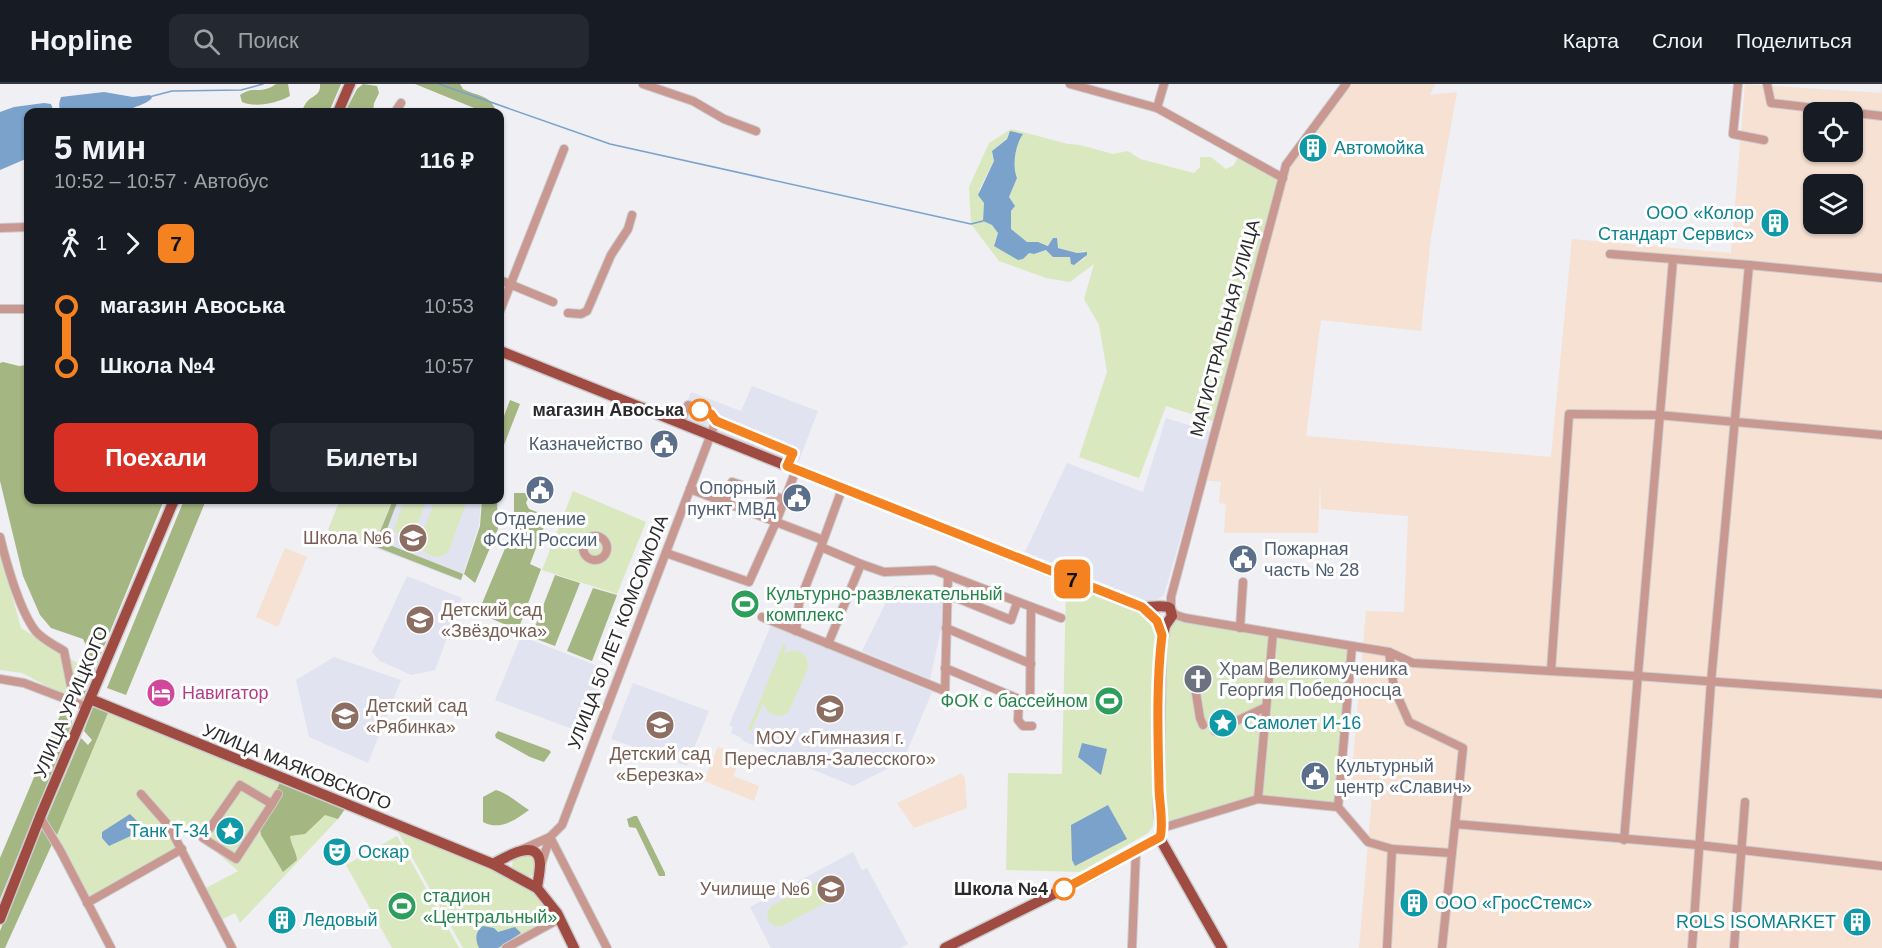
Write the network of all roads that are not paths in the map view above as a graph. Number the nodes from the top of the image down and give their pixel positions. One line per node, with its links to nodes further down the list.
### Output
1 (350, 84): 9 (main road)
2 (643, 84): 13 (street)
3 (1070, 84): 11 (street)
4 (1164, 84): 11 (street)
5 (1346, 84): 16 (street, МАГИСТРАЛЬНАЯ УЛИЦА)
6 (1738, 84): 14 (street)
7 (1767, 84): 12 (street)
8 (401, 103): 10 (street)
9 (340, 108)
10 (398, 108)
11 (1157, 108): 16 (street)
12 (1882, 116)
13 (756, 131)
14 (1764, 140)
15 (564, 149): 25 (street)
16 (1283, 178): 57 (street, МАГИСТРАЛЬНАЯ УЛИЦА)
17 (632, 215): 30 (street)
18 (24, 227): 19 (street)
19 (0, 228)
20 (1610, 254): 21 (street)
21 (1673, 260): 22 (street); 32 (street)
22 (1749, 265): 23 (street); 34 (street)
23 (1882, 278)
24 (504, 282): 25 (street)
25 (510, 285): 26 (street); 27 (street)
26 (504, 301)
27 (553, 302)
28 (0, 309): 29 (street)
29 (24, 309)
30 (568, 313)
31 (504, 353): 35 (main road)
32 (1658, 415): 34 (street); 71 (street); 72 (street)
33 (716, 421): 35 (street); 37 (street, УЛИЦА 50 ЛЕТ КОМСОМОЛА); 38 (street)
34 (1734, 422): 36 (street); 74 (street)
35 (680, 423): 37 (main road)
36 (1882, 435)
37 (711, 436): 38 (main road); 40 (street, УЛИЦА 50 ЛЕТ КОМСОМОЛА)
38 (792, 468): 41 (main road); 42 (street)
39 (747, 487): 43 (street)
40 (690, 489): 43 (street); 49 (street, УЛИЦА 50 ЛЕТ КОМСОМОЛА)
41 (842, 489): 48 (street); 55 (main road)
42 (785, 500): 45 (street); 46 (street)
43 (725, 502): 45 (street)
44 (172, 504): 79 (main road, УЛИЦА УРИЦКОГО)
45 (764, 517): 46 (street)
46 (776, 522): 48 (street); 49 (street)
47 (0, 537): 78 (street)
48 (822, 544): 50 (street); 63 (street)
49 (666, 553): 93 (street, УЛИЦА 50 ЛЕТ КОМСОМОЛА)
50 (861, 564): 51 (street); 66 (street)
51 (948, 576): 53 (street); 54 (street)
52 (1243, 582): 62 (street)
53 (947, 594): 54 (street); 61 (street)
54 (1017, 603): 56 (street)
55 (1142, 607): 57 (main road); 60 (main road)
56 (1031, 608): 59 (street); 69 (street)
57 (1167, 613): 60 (main road); 62 (street); 65 (main road)
58 (762, 617): 63 (street)
59 (1061, 618)
60 (1156, 620): 65 (main road)
61 (946, 627): 69 (street); 70 (street)
62 (1244, 629): 64 (street)
63 (796, 631): 66 (street)
64 (1273, 633): 67 (street); 80 (street)
65 (1162, 635): 92 (main road)
66 (828, 644): 70 (street)
67 (1352, 646): 68 (street); 89 (street)
68 (1389, 652): 71 (street); 91 (street)
69 (1031, 664): 77 (street)
70 (945, 668): 77 (street)
71 (1551, 671): 72 (street)
72 (1637, 676): 74 (street); 94 (street)
73 (0, 679): 78 (street)
74 (1711, 682): 76 (street); 95 (street)
75 (1195, 687): 81 (street)
76 (1882, 694)
77 (1019, 699): 82 (street)
78 (74, 701): 79 (street)
79 (89, 703): 90 (main road, УЛИЦА УРИЦКОГО); 102 (main road, УЛИЦА МАЯКОВСКОГО)
80 (1266, 708): 83 (street); 86 (street)
81 (1203, 725)
82 (1032, 726)
83 (1215, 731)
84 (141, 794): 96 (street)
85 (278, 794): 88 (street)
86 (1258, 799): 89 (street); 92 (street)
87 (1745, 802): 100 (street)
88 (272, 804): 88 (street)
89 (1338, 807): 97 (street)
90 (40, 817): 107 (street); 108 (main road, УЛИЦА УРИЦКОГО)
91 (1455, 824): 94 (street); 101 (street)
92 (1161, 833): 99 (main road); 117 (main road)
93 (550, 837): 98 (street); 104 (street); 114 (street)
94 (1624, 840): 95 (street)
95 (1698, 845): 100 (street); 120 (street)
96 (182, 849): 107 (street); 111 (street)
97 (1392, 849): 101 (street); 118 (street)
98 (521, 850): 102 (main road); 104 (main road); 105 (main road)
99 (1136, 850): 115 (main road); 116 (street)
100 (1743, 850): 103 (street); 121 (street)
101 (1451, 853): 119 (street)
102 (493, 864): 105 (main road, УЛИЦА МАЯКОВСКОГО)
103 (1882, 866)
104 (539, 871): 105 (main road); 106 (main road)
105 (516, 876): 106 (main road, УЛИЦА МАЯКОВСКОГО)
106 (537, 888): 109 (main road)
107 (87, 903): 110 (street)
108 (0, 919)
109 (560, 919): 112 (street); 113 (main road)
110 (111, 948)
111 (232, 948)
112 (506, 948)
113 (574, 948)
114 (607, 948)
115 (945, 948)
116 (1132, 948)
117 (1221, 948)
118 (1387, 948)
119 (1442, 948)
120 (1692, 948)
121 (1734, 948)

